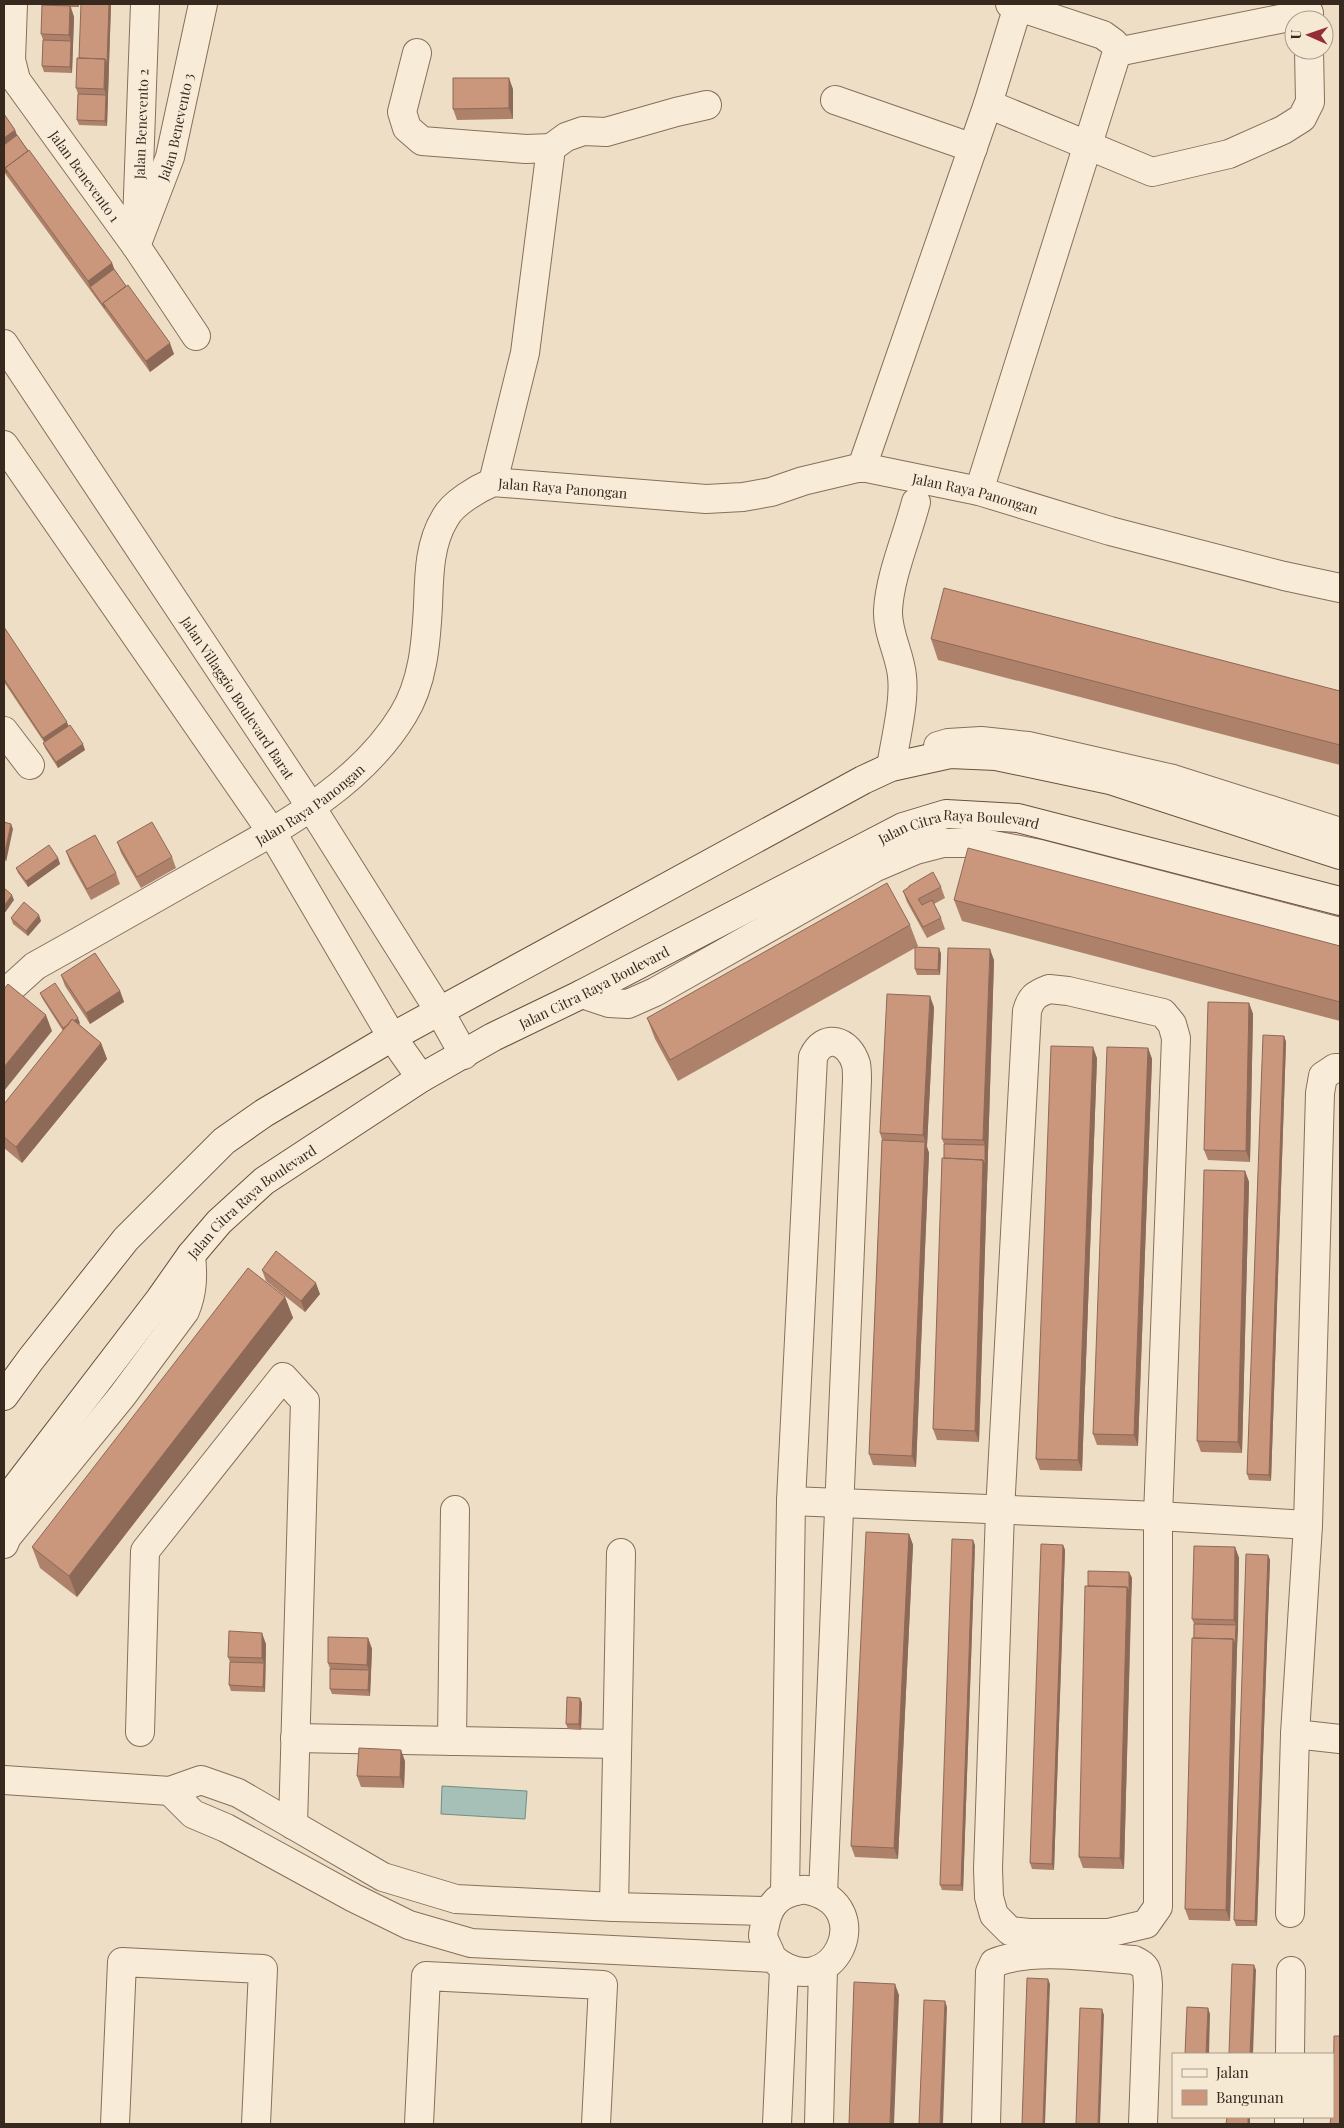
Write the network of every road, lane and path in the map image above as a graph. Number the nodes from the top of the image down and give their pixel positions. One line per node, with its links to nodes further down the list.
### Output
1 (13, 4): 16 (street, Jalan Benevento 1)
2 (145, 4): 16 (street, Jalan Benevento 2)
3 (203, 4): 16 (street, Jalan Benevento 3)
4 (1014, 5): 5 (street); 11 (street)
5 (1068, 13): 7 (street)
6 (1284, 17): 7 (street)
7 (1117, 52): 13 (street)
8 (417, 53): 14 (street)
9 (1309, 60): 13 (street)
10 (836, 100): 15 (street)
11 (988, 104): 13 (street); 15 (street)
12 (706, 105): 14 (street)
13 (1088, 144): 22 (street)
14 (551, 148): 21 (street)
15 (973, 148): 20 (street)
16 (136, 246): 17 (street, Jalan Benevento 1)
17 (196, 336)
18 (4, 344): 29 (street, Jalan Villaggio Boulevard Barat)
19 (4, 445): 31 (street)
20 (862, 467): 21 (street, Jalan Raya Panongan); 22 (street, Jalan Raya Panongan)
21 (492, 482): 29 (street, Jalan Raya Panongan)
22 (979, 491): 24 (street, Jalan Raya Panongan)
23 (916, 502): 27 (street)
24 (1340, 588)
25 (4, 731): 26 (street)
26 (30, 765)
27 (903, 765): 28 (street); 46 (street)
28 (1170, 789): 32 (street); 35 (street)
29 (310, 807): 31 (street, Jalan Raya Panongan); 46 (street, Jalan Villaggio Boulevard Barat)
30 (985, 815): 33 (street); 34 (street, Jalan Citra Raya Boulevard); 36 (street, Jalan Citra Raya Boulevard)
31 (271, 831): 44 (street, Jalan Raya Panongan); 47 (street)
32 (1340, 832)
33 (983, 843): 36 (street); 37 (street)
34 (1146, 852): 37 (street); 38 (street, Jalan Citra Raya Boulevard)
35 (1340, 856)
36 (870, 857): 40 (street, Jalan Citra Raya Boulevard); 43 (street)
37 (1140, 880): 41 (street)
38 (1308, 894): 39 (street, Jalan Citra Raya Boulevard); 41 (street)
39 (1340, 901)
40 (729, 918): 43 (street); 45 (street, Jalan Citra Raya Boulevard)
41 (1299, 922): 42 (street)
42 (1340, 932)
43 (743, 942): 45 (street)
44 (4, 994)
45 (582, 994): 48 (street, Jalan Citra Raya Boulevard)
46 (440, 1012): 47 (street); 48 (street, Jalan Villaggio Boulevard Barat)
47 (392, 1037): 50 (street); 52 (street)
48 (464, 1055): 50 (street, Jalan Citra Raya Boulevard)
49 (1340, 1068): 61 (street)
50 (421, 1078): 51 (street, Jalan Citra Raya Boulevard)
51 (191, 1255): 53 (street, Jalan Citra Raya Boulevard); 54 (street)
52 (4, 1396)
53 (80, 1402): 54 (street); 56 (street, Jalan Citra Raya Boulevard)
54 (103, 1418): 62 (street)
55 (791, 1501): 57 (street); 57 (street); 74 (street)
56 (4, 1503)
57 (839, 1503): 59 (street); 73 (street)
58 (455, 1510): 68 (street)
59 (1000, 1510): 60 (street); 60 (street); 60 (street)
60 (1158, 1516): 61 (street)
61 (1308, 1525): 65 (street)
62 (5, 1538)
63 (621, 1553): 69 (street)
64 (140, 1732): 66 (street)
65 (1295, 1734): 67 (street); 76 (street)
66 (295, 1738): 68 (street); 72 (street)
67 (1340, 1739)
68 (452, 1741): 69 (street)
69 (617, 1744): 75 (street)
70 (4, 1780): 71 (street)
71 (170, 1791): 72 (street); 77 (street)
72 (292, 1825): 75 (street)
73 (823, 1894): 74 (street); 78 (street)
74 (776, 1903): 75 (street); 77 (street)
75 (614, 1907)
76 (1290, 1913)
77 (778, 1963): 78 (street); 85 (street)
78 (823, 1968): 86 (street)
79 (1291, 1971): 80 (street)
80 (1290, 2053)
81 (115, 2124): 82 (street)
82 (256, 2124)
83 (419, 2124): 84 (street)
84 (596, 2124)
85 (777, 2124)
86 (819, 2124)
87 (986, 2124): 88 (street)
88 (1144, 2124)

